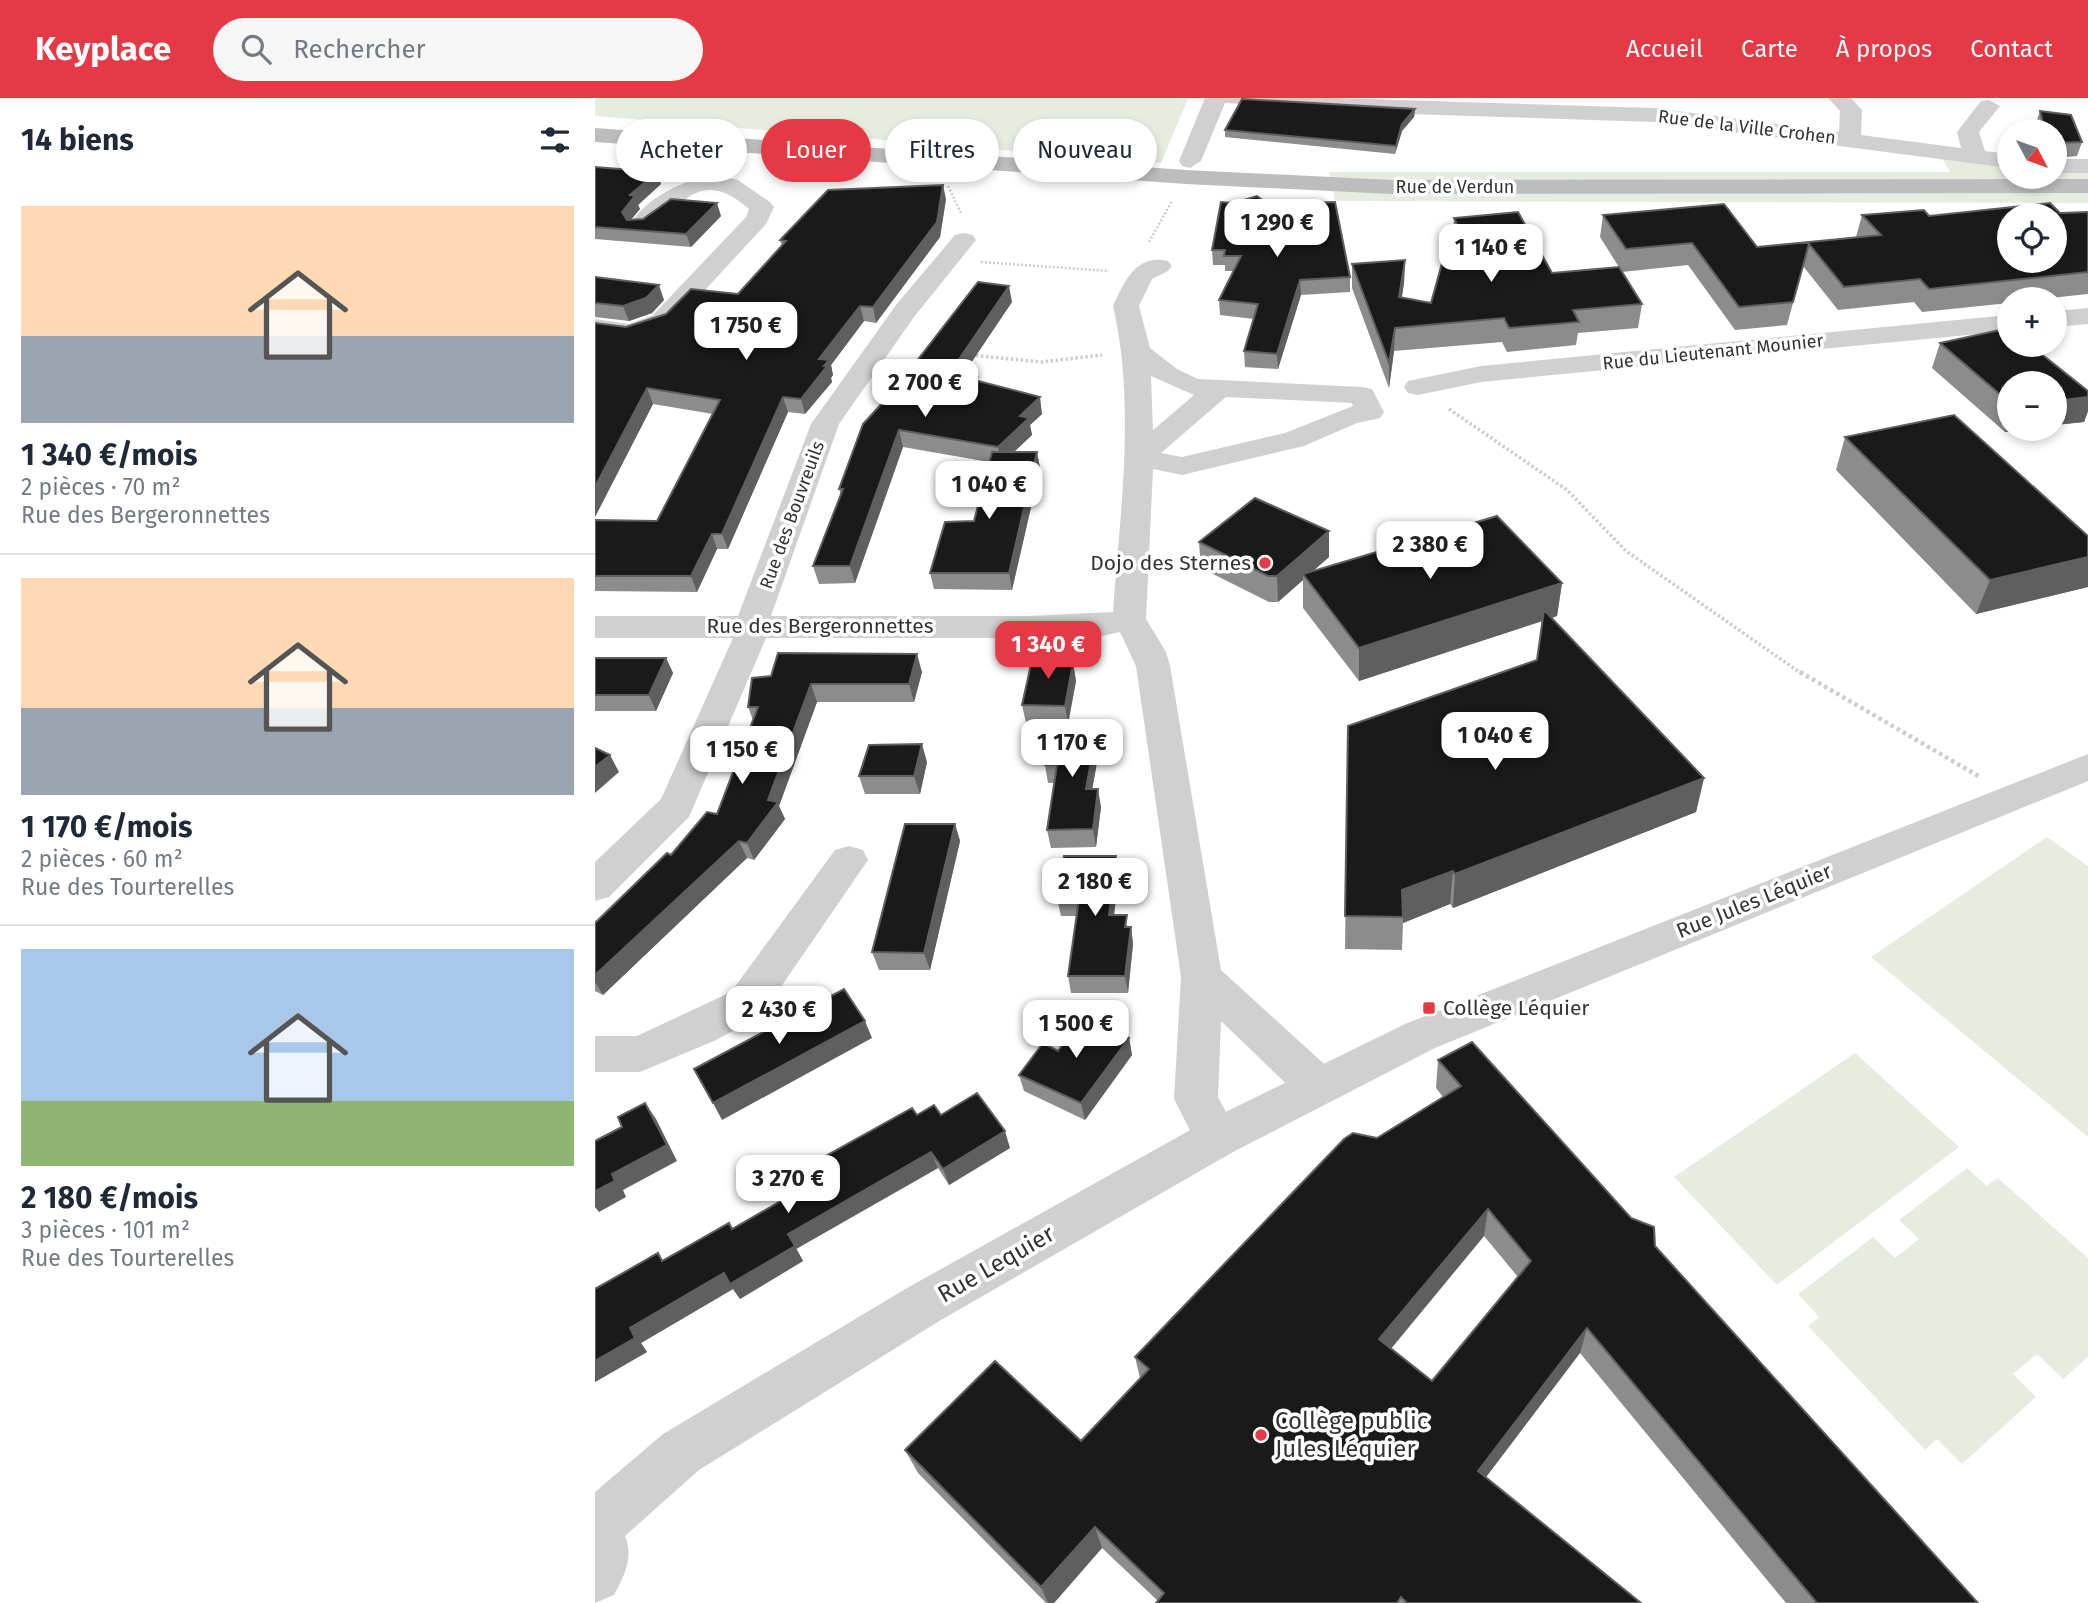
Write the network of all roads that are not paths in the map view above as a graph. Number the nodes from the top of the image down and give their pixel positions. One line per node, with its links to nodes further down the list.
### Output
1 (1216, 98): 15 (street)
2 (1232, 98): 7 (street, Rue de la Ville Crohen)
3 (1839, 98): 7 (street)
4 (1989, 106): 11 (street)
5 (595, 127): 8 (main road, Rue de Verdun)
6 (595, 135): 9 (main road, Rue de Verdun)
7 (1850, 140): 11 (street, Rue de la Ville Crohen)
8 (761, 143)
9 (761, 145)
10 (871, 152): 15 (main road, Rue de Verdun)
11 (1975, 156): 12 (street, Rue de la Ville Crohen)
12 (1997, 159)
13 (2067, 166): 14 (street)
14 (2088, 166)
15 (1188, 169): 16 (main road, Rue de Verdun)
16 (2088, 186)
17 (641, 225): 23 (street)
18 (956, 250): 29 (street, Rue des Bouvreuils)
19 (1143, 271): 24 (street)
20 (2088, 316): 21 (street)
21 (2067, 318)
22 (1997, 324): 25 (street, Rue du Lieutenant Mounier)
23 (595, 327)
24 (1137, 351): 26 (street); 27 (street)
25 (1418, 387)
26 (1219, 388): 27 (street); 27 (street)
27 (1139, 457): 28 (street)
28 (1129, 619): 29 (street, Rue des Bergeronnettes); 34 (street)
29 (751, 625): 30 (street, Rue des Bergeronnettes); 33 (street, Rue des Bouvreuils)
30 (595, 627)
31 (2088, 767): 35 (street, Rue Jules Léquier)
32 (849, 860): 36 (street)
33 (595, 887)
34 (1202, 977): 37 (street); 38 (street)
35 (1420, 1035): 37 (street, Rue Lequier)
36 (595, 1054)
37 (1318, 1086): 38 (street, Rue Lequier)
38 (1217, 1138): 39 (street, Rue Lequier)
39 (599, 1562)

